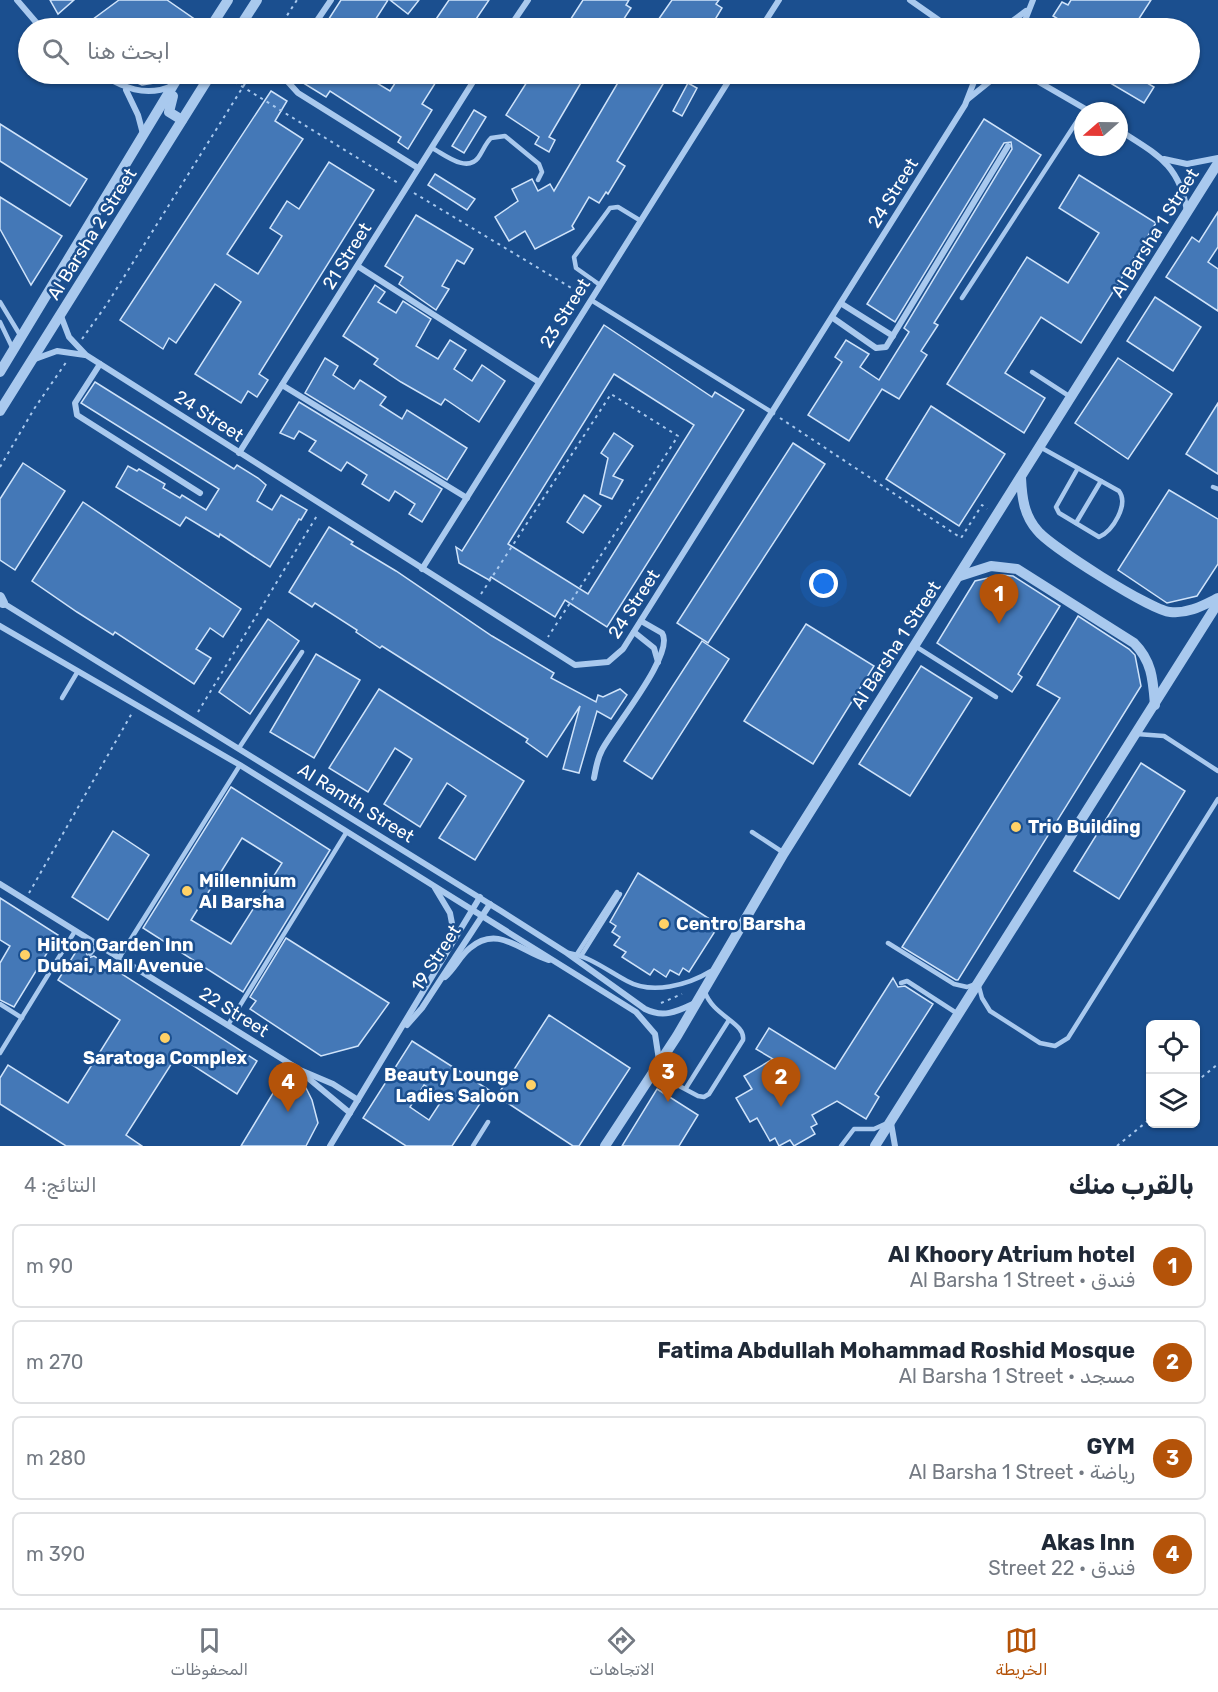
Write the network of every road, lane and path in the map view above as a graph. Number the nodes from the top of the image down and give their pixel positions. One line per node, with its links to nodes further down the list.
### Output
1 (17, 0): 11 (street)
2 (228, 0): 12 (street)
3 (257, 0): 13 (street)
4 (297, 0): 14 (path)
5 (331, 0): 15 (street)
6 (528, 0): 16 (street)
7 (779, 0): 17 (street)
8 (910, 0): 18 (street)
9 (1033, 0): 10 (street)
10 (1027, 10): 19 (street); 20 (street)
11 (32, 18)
12 (216, 18)
13 (245, 18)
14 (285, 18)
15 (319, 18)
16 (516, 18)
17 (767, 18)
18 (936, 18)
19 (1016, 18)
20 (1025, 18)
21 (116, 84): 32 (street)
22 (178, 84): 35 (street)
23 (205, 84): 35 (street, Al Barsha 2 Street)
24 (245, 84): 60 (path)
25 (290, 84): 44 (street)
26 (472, 84): 40 (street, 21 Street)
27 (727, 84): 47 (street, 23 Street)
28 (974, 84): 33 (street, 24 Street)
29 (987, 84): 33 (street, 24 Street)
30 (1044, 85): 34 (street)
31 (173, 86): 32 (street); 37 (street, Al Barsha 2 Street)
32 (126, 90): 37 (street)
33 (968, 100): 53 (street, 24 Street)
34 (1074, 103)
35 (182, 120): 54 (street, Al Barsha 2 Street)
36 (1074, 127): 50 (lane)
37 (143, 136): 59 (street, Al Barsha 2 Street)
38 (1128, 136): 42 (street)
39 (1008, 146): 58 (street)
40 (432, 147): 44 (street, 21 Street); 45 (lane)
41 (1218, 158): 42 (street)
42 (1164, 159): 46 (street)
43 (1218, 163): 46 (street, Al Barsha 1 Street)
44 (418, 168): 48 (street, 21 Street)
45 (538, 180)
46 (1187, 212): 68 (street, Al Barsha 1 Street)
47 (641, 221): 49 (street, 23 Street); 49 (lane)
48 (359, 267): 66 (street); 67 (street, 21 Street)
49 (600, 285): 51 (street, 23 Street)
50 (962, 298)
51 (591, 300): 66 (street, 23 Street); 70 (lane)
52 (0, 302): 59 (lane)
53 (842, 304): 55 (street, 24 Street); 58 (street)
54 (61, 316): 60 (street); 62 (street, Al Barsha 2 Street)
55 (833, 318): 58 (street); 70 (street, 24 Street)
56 (0, 322): 57 (lane)
57 (2, 331): 61 (lane)
58 (893, 336)
59 (21, 337): 61 (street, Al Barsha 2 Street)
60 (75, 349): 62 (street, 24 Street); 63 (street, 24 Street); 73 (path)
61 (14, 350): 64 (street, Al Barsha 2 Street)
62 (33, 360): 69 (street, Al Barsha 2 Street)
63 (100, 364): 72 (street, 24 Street); 77 (street)
64 (0, 372)
65 (1032, 372): 68 (lane)
66 (539, 382): 78 (street, 23 Street)
67 (282, 385): 72 (street, 21 Street); 78 (street)
68 (1072, 398): 71 (street, Al Barsha 1 Street)
69 (0, 411)
70 (772, 413): 80 (path); 87 (street, 24 Street)
71 (1040, 447): 74 (lane); 75 (street, Al Barsha 1 Street)
72 (239, 453): 79 (street, 24 Street)
73 (0, 467)
74 (1078, 468): 76 (lane); 81 (lane)
75 (1021, 478): 80 (street, Al Barsha 1 Street); 85 (street)
76 (1101, 481): 81 (lane); 81 (lane)
77 (200, 493)
78 (467, 498): 82 (street, 23 Street)
79 (323, 506): 82 (street, 24 Street); 99 (path)
80 (998, 515): 83 (street, Al Barsha 1 Street)
81 (1076, 523)
82 (422, 569): 86 (street, 24 Street)
83 (960, 576): 91 (street, Al Barsha 1 Street); 98 (street)
84 (1, 600): 99 (street, Al Ramth Street)
85 (1218, 601): 98 (street)
86 (476, 602): 90 (street, 24 Street); 90 (path)
87 (641, 621): 89 (street, 24 Street); 93 (street)
88 (0, 626): 94 (street, Al Ramth Street)
89 (634, 632): 90 (street, 24 Street); 93 (street)
90 (543, 645)
91 (915, 646): 96 (lane); 108 (street, Al Barsha 1 Street)
92 (302, 652): 101 (lane)
93 (658, 662): 104 (street)
94 (78, 671): 95 (lane); 97 (street, Al Ramth Street)
95 (62, 698)
96 (996, 698)
97 (137, 705): 102 (street, Al Ramth Street); 113 (path)
98 (1155, 705): 100 (street)
99 (194, 720): 101 (street, Al Ramth Street)
100 (1137, 734): 103 (lane); 129 (street)
101 (239, 748): 112 (street, Al Ramth Street)
102 (240, 765): 107 (street, Al Ramth Street); 124 (lane)
103 (1218, 771)
104 (594, 778)
105 (1218, 800): 129 (lane)
106 (752, 832): 108 (lane)
107 (346, 833): 110 (street, Al Ramth Street); 136 (lane)
108 (784, 853): 126 (street, Al Barsha 1 Street)
109 (0, 884): 113 (street, 22 Street)
110 (433, 885): 115 (street, Al Ramth Street); 118 (street)
111 (619, 893): 123 (lane)
112 (480, 897): 114 (street, Al Ramth Street); 115 (street, 19 Street)
113 (25, 900): 117 (street, 22 Street)
114 (490, 904): 116 (street, 19 Street); 121 (street, Al Ramth Street)
115 (473, 909): 116 (street, Al Ramth Street); 118 (street, 19 Street)
116 (482, 915): 125 (street, Al Ramth Street); 127 (street, 19 Street)
117 (75, 931): 120 (street, 22 Street); 134 (lane)
118 (455, 939): 137 (street, 19 Street)
119 (888, 943): 129 (lane)
120 (98, 945): 122 (lane); 124 (street, 22 Street)
121 (567, 952): 123 (lane); 131 (street, Al Ramth Street)
122 (90, 954)
123 (579, 955): 126 (lane)
124 (119, 958): 136 (street, 22 Street)
125 (554, 961): 127 (street); 140 (street, Al Ramth Street)
126 (718, 966): 130 (street, Al Barsha 1 Street)
127 (440, 981): 137 (street, 19 Street)
128 (901, 983): 133 (lane)
129 (978, 983): 133 (street)
130 (705, 989): 131 (street, Al Barsha 1 Street); 135 (lane)
131 (697, 1003): 140 (street, Al Barsha 1 Street)
132 (0, 1004): 134 (lane)
133 (958, 1014): 146 (street)
134 (22, 1018): 138 (lane)
135 (729, 1020): 143 (lane); 143 (lane)
136 (228, 1025): 141 (street, 22 Street)
137 (404, 1027): 144 (street, 19 Street)
138 (0, 1053)
139 (1218, 1064): 142 (path)
140 (656, 1068): 143 (lane); 151 (street, Al Barsha 1 Street)
141 (300, 1070): 144 (street, 22 Street); 145 (street, 22 Street)
142 (1200, 1079)
143 (686, 1088)
144 (358, 1100): 145 (street, 19 Street)
145 (350, 1113): 149 (street, 19 Street)
146 (890, 1121): 152 (lane); 153 (street); 154 (street)
147 (488, 1122): 150 (lane)
148 (1146, 1122): 155 (path)
149 (330, 1146)
150 (473, 1146)
151 (605, 1146)
152 (841, 1146)
153 (875, 1146)
154 (895, 1146)
155 (1117, 1146)

